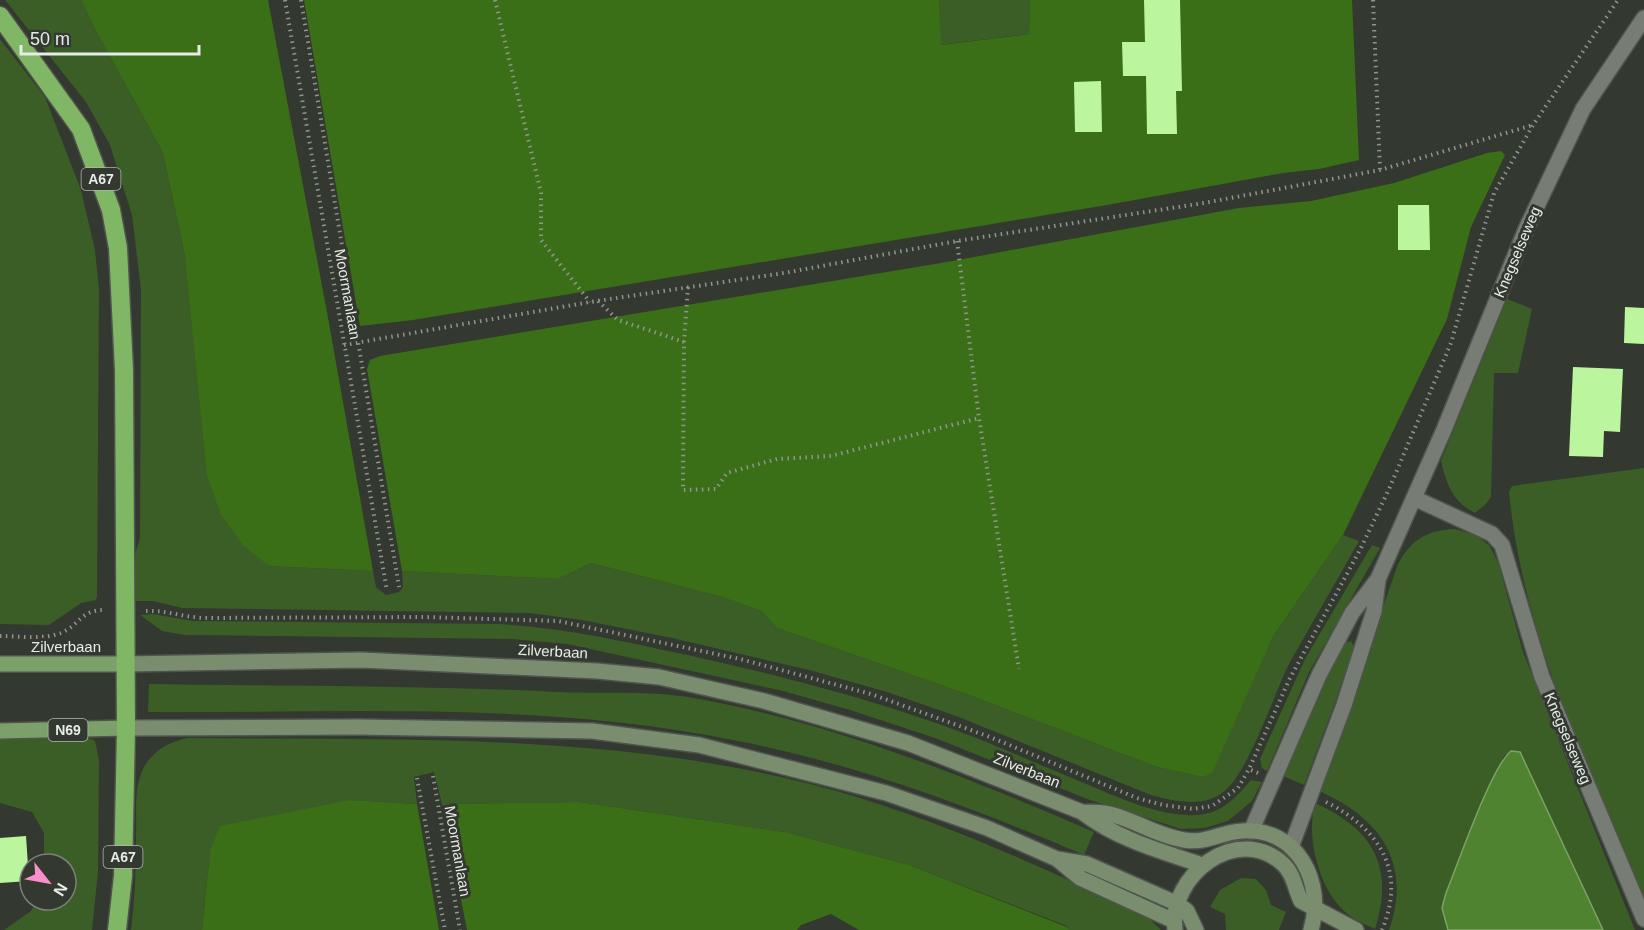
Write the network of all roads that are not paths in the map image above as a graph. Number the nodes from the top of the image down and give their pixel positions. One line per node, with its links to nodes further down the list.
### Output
1 (0, 16): 6 (highway, A67)
2 (1644, 18): 3 (street, Knegselseweg)
3 (1414, 498): 4 (street, Knegselseweg); 17 (street, Knegselseweg)
4 (1378, 579): 10 (street, Knegselseweg); 11 (street, Knegselseweg)
5 (0, 664): 6 (main road, Zilverbaan)
6 (124, 664): 7 (highway, A67); 9 (main road, Zilverbaan)
7 (126, 728): 8 (main road, N69); 13 (main road); 19 (highway, A67)
8 (5, 731)
9 (1082, 812): 10 (main road, Zilverbaan); 14 (main road, Zilverbaan)
10 (1251, 831): 11 (main road); 12 (main road)
11 (1291, 847): 16 (main road)
12 (1243, 850): 14 (main road); 16 (main road)
13 (1057, 859): 15 (main road); 18 (main road)
14 (1202, 865): 15 (main road)
15 (1178, 904): 18 (main road); 20 (main road)
16 (1316, 911): 21 (main road); 22 (main road)
17 (1644, 919)
18 (1174, 926)
19 (117, 930)
20 (1196, 930)
21 (1311, 930)
22 (1356, 930)

